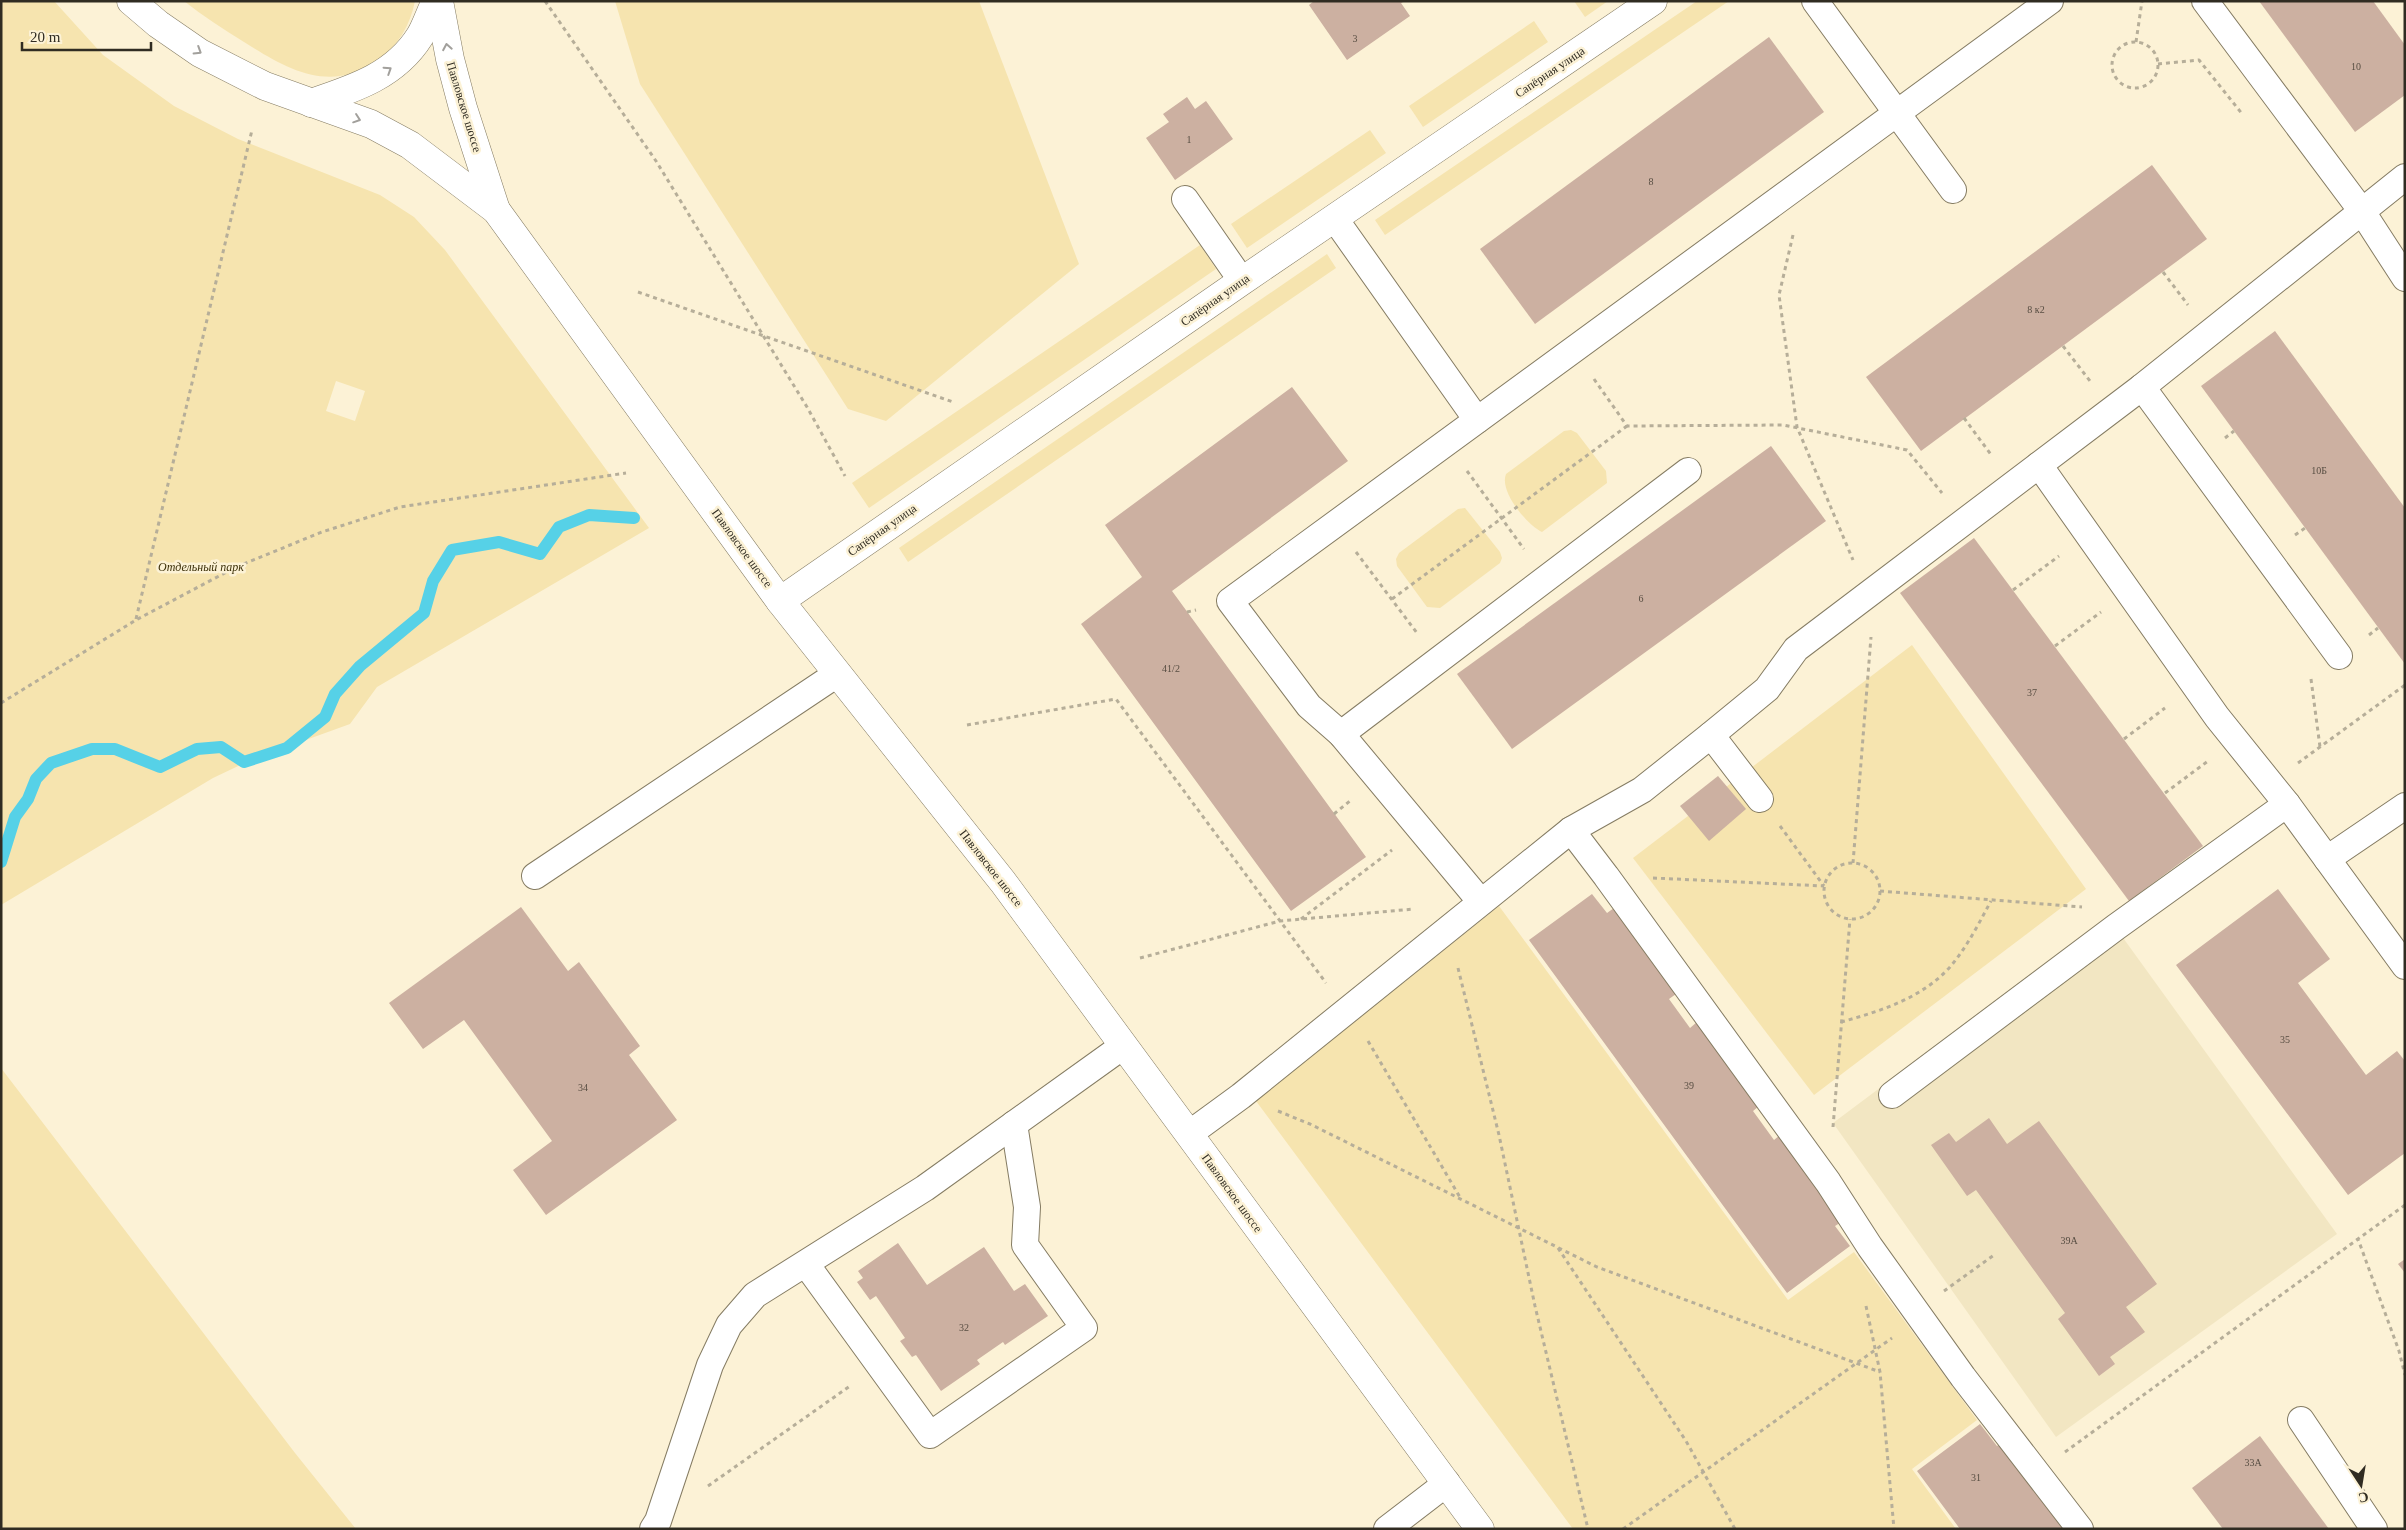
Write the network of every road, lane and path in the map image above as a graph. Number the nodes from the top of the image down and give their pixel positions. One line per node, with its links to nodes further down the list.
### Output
1 (131, 1): 10 (main road, Павловское шоссе, one-way to 10)
2 (437, 1): 10 (main road, one-way to 2); 16 (main road, Павловское шоссе, one-way to 2)
3 (545, 1): 23 (path)
4 (1653, 1): 18 (main road, Сапёрная улица)
5 (1815, 1): 11 (lane)
6 (2050, 1): 11 (lane)
7 (2142, 1): 9 (path)
8 (2205, 1): 17 (lane)
9 (2136, 42): 9 (path)
10 (311, 103): 16 (main road, Павловское шоссе, one-way to 16)
11 (1897, 114): 14 (lane); 30 (lane)
12 (252, 130): 49 (path)
13 (2405, 177): 17 (lane)
14 (1953, 190)
15 (1185, 199): 21 (lane)
16 (496, 210): 48 (main road, Павловское шоссе)
17 (2361, 210): 20 (lane); 26 (lane)
18 (1335, 219): 21 (main road, Сапёрная улица); 30 (lane)
19 (1794, 232): 32 (path)
20 (2405, 278)
21 (1242, 281): 48 (main road, Сапёрная улица)
22 (638, 292): 23 (path)
23 (761, 334): 27 (path); 37 (path)
24 (2063, 346): 28 (path)
25 (1590, 374): 31 (path)
26 (2142, 387): 28 (lane); 52 (lane)
27 (953, 402)
28 (2112, 410): 34 (lane)
29 (1964, 418): 38 (path)
30 (1477, 420): 33 (lane)
31 (1628, 426): 32 (path); 39 (path)
32 (1797, 427): 40 (path); 43 (path)
33 (1446, 442): 39 (path); 41 (lane)
34 (2039, 465): 38 (lane); 42 (lane)
35 (1688, 471): 44 (lane)
36 (626, 473): 49 (path)
37 (845, 476)
38 (2013, 484): 40 (lane)
39 (1501, 518): 44 (path); 47 (path)
40 (1965, 521): 60 (lane)
41 (1335, 524): 47 (path); 59 (lane)
42 (2088, 534): 45 (path); 46 (lane)
43 (1855, 564)
44 (1545, 578): 53 (lane)
45 (2013, 590)
46 (2128, 591): 51 (path); 55 (lane)
47 (1392, 599): 53 (path)
48 (780, 601): 54 (main road, Павловское шоссе)
49 (136, 620): 57 (path)
50 (1871, 634): 72 (path)
51 (2055, 646)
52 (2339, 656): 63 (path)
53 (1438, 659): 59 (lane)
54 (838, 674): 73 (lane); 89 (main road, Павловское шоссе)
55 (2195, 685): 61 (path); 62 (lane)
56 (2405, 685): 63 (path)
57 (1, 702)
58 (967, 726): 83 (path)
59 (1341, 734): 69 (lane)
60 (1712, 735): 66 (lane); 70 (lane)
61 (2124, 738)
62 (2236, 741): 64 (lane); 65 (path)
63 (2320, 747): 64 (path)
64 (2270, 784): 67 (lane)
65 (2164, 794)
66 (1760, 799): 75 (path)
67 (2286, 804): 71 (lane); 80 (lane)
68 (2405, 806): 71 (lane)
69 (1420, 829): 78 (lane); 81 (path)
70 (1571, 830): 74 (lane); 78 (lane)
71 (2327, 859): 86 (lane)
72 (1853, 863): 75 (path); 76 (path)
73 (535, 876)
74 (1606, 876): 75 (path); 94 (lane)
75 (1824, 886): 82 (path)
76 (1880, 890): 77 (path); 82 (path)
77 (1991, 901): 80 (path); 88 (path)
78 (1481, 902): 84 (lane)
79 (1415, 908): 81 (path)
80 (2140, 910): 90 (lane)
81 (1300, 919): 83 (path)
82 (1850, 919): 88 (path)
83 (1280, 921): 85 (path); 87 (path)
84 (1448, 929): 87 (lane); 97 (path)
85 (1140, 958)
86 (2405, 966)
87 (1347, 1010): 93 (lane); 95 (path)
88 (1841, 1022): 94 (path)
89 (1123, 1046): 92 (lane); 93 (main road, Павловское шоссе)
90 (1892, 1095)
91 (1273, 1110): 95 (path)
92 (1014, 1124): 101 (lane); 106 (lane)
93 (1189, 1134): 112 (main road, Павловское шоссе)
94 (1828, 1182): 103 (lane)
95 (1461, 1199): 97 (path)
96 (2405, 1205): 98 (path)
97 (1519, 1228): 99 (path); 117 (path)
98 (2358, 1239): 108 (path); 111 (path)
99 (1557, 1246): 105 (path); 110 (path)
100 (1994, 1255): 103 (path)
101 (806, 1264): 106 (lane); 114 (lane)
102 (1865, 1303): 104 (path)
103 (1918, 1314): 104 (path); 111 (lane)
104 (1875, 1350): 105 (path); 107 (path)
105 (1857, 1364): 107 (path); 110 (path)
106 (880, 1366): 113 (path)
107 (1880, 1372): 120 (path)
108 (2405, 1375)
109 (2302, 1420): 122 (lane)
110 (1703, 1472): 118 (path); 119 (path)
111 (2036, 1472): 121 (lane)
112 (1447, 1484): 115 (lane); 116 (main road, Павловское шоссе)
113 (706, 1488)
114 (653, 1529)
115 (1387, 1529)
116 (1480, 1529)
117 (1588, 1529)
118 (1623, 1529)
119 (1735, 1529)
120 (1894, 1529)
121 (2080, 1529)
122 (2374, 1529)

